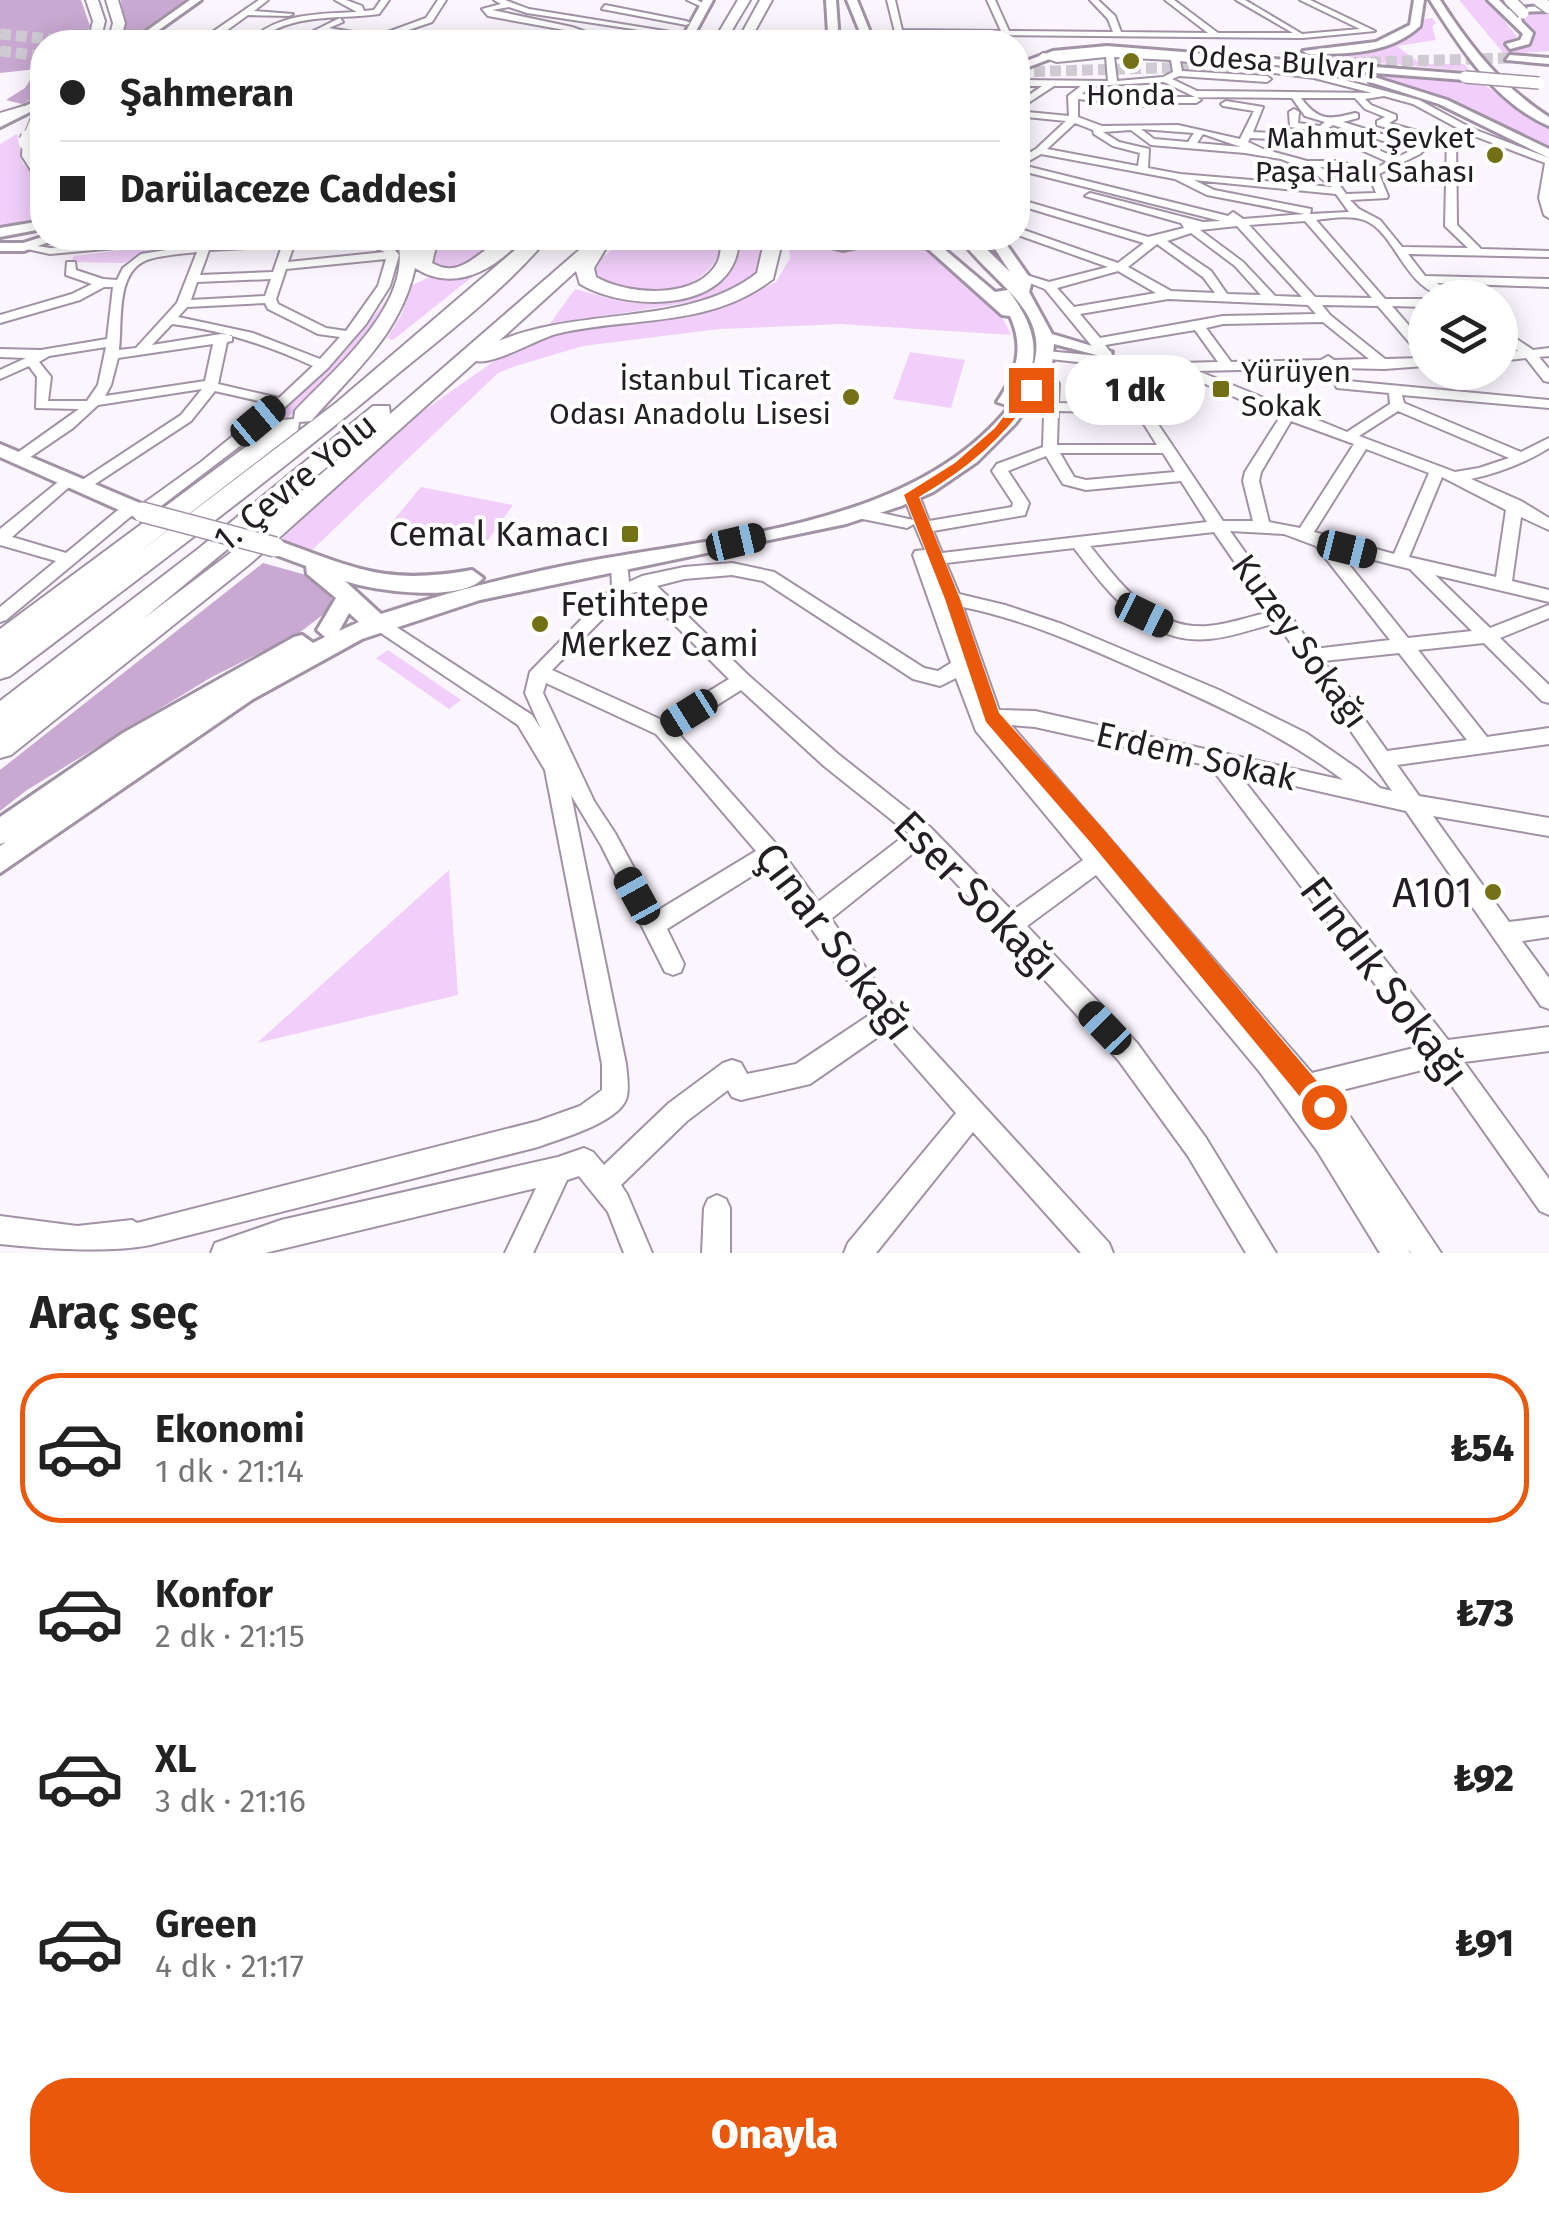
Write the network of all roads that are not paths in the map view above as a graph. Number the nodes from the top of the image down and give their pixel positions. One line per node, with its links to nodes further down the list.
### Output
1 (92, 0): 36 (highway)
2 (112, 0): 37 (highway)
3 (196, 0): 38 (main road)
4 (264, 0): 31 (street)
5 (338, 0): 30 (street)
6 (385, 0): 30 (street)
7 (440, 0): 42 (street)
8 (744, 0): 49 (highway)
9 (769, 0): 50 (highway); 51 (highway)
10 (831, 0): 52 (main road)
11 (848, 0): 53 (main road); 54 (main road)
12 (891, 0): 55 (street)
13 (991, 0): 56 (street)
14 (1094, 0): 29 (street)
15 (1169, 0): 61 (street)
16 (1240, 0): 62 (street)
17 (1304, 0): 62 (street)
18 (1419, 0): 63 (main road)
19 (1434, 0): 97 (main road)
20 (1451, 0): 89 (main road)
21 (1492, 0): 33 (main road)
22 (1510, 0): 23 (main road); 33 (main road, bridge)
23 (1540, 0): 28 (main road, bridge)
24 (700, 1): 48 (main road)
25 (502, 2): 34 (street); 45 (street)
26 (605, 7): 46 (street)
27 (667, 8): 47 (street)
28 (1549, 8): 33 (main road)
29 (1100, 9): 59 (street); 60 (street)
30 (361, 11): 31 (street); 32 (street)
31 (246, 13): 39 (street)
32 (350, 16): 35 (street); 40 (street)
33 (1520, 17): 57 (main road); 69 (main road)
34 (518, 21): 43 (street); 44 (street)
35 (320, 29): 41 (street)
36 (97, 30)
37 (117, 30)
38 (153, 30)
39 (229, 30)
40 (266, 30)
41 (325, 30)
42 (403, 30)
43 (516, 30)
44 (572, 30)
45 (652, 30)
46 (676, 30)
47 (690, 30)
48 (695, 30)
49 (702, 30)
50 (750, 30)
51 (763, 30)
52 (833, 30)
53 (846, 30)
54 (864, 30)
55 (899, 30)
56 (1005, 30)
57 (1541, 30)
58 (1030, 33): 59 (street)
59 (1075, 33): 60 (street)
60 (1118, 34): 61 (street)
61 (1216, 35): 62 (street)
62 (1303, 36)
63 (1160, 47): 65 (main road, Odesa Bulvarı); 72 (main road, Odesa Bulvarı)
64 (1110, 54): 67 (street); 68 (street); 78 (street)
65 (1030, 55)
66 (1043, 56): 67 (main road, Odesa Bulvarı); 68 (street); 70 (main road, Odesa Bulvarı)
67 (1174, 56): 71 (street); 72 (main road, Odesa Bulvarı); 74 (street); 120 (main road)
68 (1057, 59): 77 (street)
69 (1549, 59)
70 (1030, 62)
71 (1178, 74): 73 (street); 74 (street)
72 (1465, 74): 75 (main road, Odesa Bulvarı, bridge)
73 (1165, 79): 78 (street); 86 (street)
74 (1342, 80): 80 (street)
75 (1543, 81)
76 (1030, 83): 77 (street)
77 (1052, 84): 79 (street); 85 (street)
78 (1114, 84): 79 (street)
79 (1087, 86): 81 (street)
80 (1395, 95): 84 (street); 103 (street)
81 (1073, 96): 86 (street); 95 (street)
82 (1295, 96): 83 (street); 86 (street); 91 (street)
83 (1334, 97): 84 (street); 93 (street)
84 (1360, 97): 99 (street)
85 (1030, 98)
86 (1196, 102): 88 (street)
87 (30, 108): 94 (main road)
88 (1260, 109): 90 (street); 109 (street)
89 (1549, 109)
90 (1294, 112): 91 (street); 100 (street)
91 (1308, 114): 100 (street)
92 (1030, 115): 95 (street)
93 (1356, 116): 99 (street); 100 (street)
94 (0, 119)
95 (1074, 119): 104 (street); 112 (street)
96 (1185, 120): 102 (street)
97 (1549, 122)
98 (30, 123): 106 (main road)
99 (1380, 124): 110 (street)
100 (1326, 126): 107 (street); 111 (street)
101 (1134, 128): 102 (street); 104 (street); 113 (street)
102 (1173, 128): 105 (street)
103 (1470, 131): 108 (street); 120 (street)
104 (1097, 132): 126 (street)
105 (1200, 132): 109 (street); 113 (street)
106 (0, 134)
107 (1374, 135): 111 (street); 115 (street)
108 (1452, 137): 110 (street); 167 (street)
109 (1246, 138): 111 (street); 117 (street)
110 (1431, 138): 115 (street)
111 (1350, 140): 121 (street)
112 (1052, 141): 116 (street); 119 (street)
113 (1191, 144): 114 (street)
114 (1216, 148): 117 (street); 124 (street)
115 (1419, 150): 121 (street)
116 (1040, 151): 118 (street); 119 (street)
117 (1259, 151): 122 (street); 123 (street)
118 (1030, 157)
119 (1080, 158): 126 (street)
120 (1549, 160): 131 (street)
121 (1396, 162): 127 (street)
122 (1302, 164): 127 (street); 129 (street)
123 (1250, 165)
124 (1201, 167): 128 (street); 134 (street)
125 (1030, 168): 132 (street)
126 (1143, 170): 128 (street)
127 (1373, 172): 129 (street); 134 (street)
128 (1178, 176): 133 (street)
129 (1330, 179): 134 (street)
130 (1030, 181): 135 (street)
131 (1547, 184): 136 (street)
132 (1100, 186): 135 (street); 142 (street)
133 (1210, 193): 140 (street); 142 (street)
134 (1339, 194): 138 (street)
135 (1090, 196): 143 (street)
136 (1546, 198): 139 (street)
137 (1030, 205): 147 (street)
138 (1361, 215): 140 (street); 166 (street)
139 (1549, 215)
140 (1332, 216): 141 (street)
141 (1310, 218): 142 (street); 188 (street)
142 (1233, 219): 143 (street); 185 (street)
143 (1192, 225): 147 (street); 183 (street)
144 (30, 227): 145 (main road)
145 (4, 230)
146 (1030, 234): 172 (street)
147 (1154, 240): 172 (street); 182 (street)
148 (172, 250): 178 (street)
149 (201, 250): 175 (street)
150 (286, 250): 173 (street)
151 (390, 250): 169 (street)
152 (410, 250): 227 (highway)
153 (426, 250): 154 (highway)
154 (500, 250)
155 (504, 250): 227 (highway)
156 (526, 250): 269 (highway, 1. Çevre Yolu)
157 (567, 250): 273 (highway, 1. Çevre Yolu)
158 (591, 250): 225 (highway)
159 (596, 250): 160 (highway)
160 (731, 250)
161 (772, 250): 225 (highway)
162 (937, 250): 193 (main road)
163 (967, 250): 171 (main road)
164 (975, 250): 171 (main road)
165 (1002, 250): 180 (main road)
166 (1401, 250): 167 (street); 174 (street)
167 (1478, 252): 168 (street)
168 (1549, 254)
169 (393, 256): 173 (street); 195 (street)
170 (71, 264): 176 (street)
171 (984, 265): 180 (main road); 193 (main road)
172 (1114, 266): 179 (street); 181 (street)
173 (280, 270): 175 (street); 184 (street)
174 (1422, 279): 177 (street)
175 (194, 280): 187 (street)
176 (102, 283): 178 (street); 191 (street)
177 (1549, 283)
178 (118, 284): 200 (street)
179 (1049, 286): 180 (street); 189 (street, Kuzey Sokağı)
180 (1021, 287): 204 (main road)
181 (1168, 295): 182 (street); 189 (street)
182 (1222, 296): 183 (street)
183 (1270, 298): 185 (street)
184 (270, 299): 187 (street); 195 (street)
185 (1312, 301): 188 (street); 190 (street)
186 (1408, 303): 188 (street)
187 (183, 304): 192 (street)
188 (1383, 304): 196 (street)
189 (1069, 312): 202 (street, Kuzey Sokağı)
190 (1326, 318): 194 (street); 211 (street)
191 (0, 319)
192 (171, 320): 197 (street); 201 (street)
193 (1022, 323): 204 (main road)
194 (1198, 326): 202 (street); 215 (street)
195 (348, 335): 213 (street)
196 (1408, 335)
197 (258, 336): 198 (street); 213 (street)
198 (221, 338): 201 (street); 218 (street)
199 (1518, 345): 208 (street)
200 (114, 348): 201 (street); 206 (street); 221 (street)
201 (140, 351)
202 (1103, 351): 204 (main road); 214 (street); 224 (street, Kuzey Sokağı)
203 (0, 352): 206 (street)
204 (1042, 352): 223 (street); 238 (main road)
205 (1549, 352): 208 (street)
206 (46, 353): 210 (street)
207 (1518, 354): 208 (street)
208 (1530, 354): 217 (street)
209 (1408, 358): 211 (street)
210 (32, 362): 216 (street); 221 (street)
211 (1381, 362): 212 (street)
212 (1330, 363): 215 (street); 219 (street)
213 (323, 364): 220 (street)
214 (1178, 364): 215 (street); 226 (street); 228 (street)
215 (1227, 365)
216 (0, 376)
217 (1549, 378)
218 (211, 386): 220 (street); 221 (street); 237 (street)
219 (1396, 398): 222 (street); 228 (street); 233 (street)
220 (280, 402): 240 (street)
221 (92, 403): 232 (street)
222 (1549, 404)
223 (1051, 407): 224 (street); 230 (street)
224 (1142, 409): 231 (street, Kuzey Sokağı)
225 (405, 414): 278 (highway)
226 (1288, 415): 228 (street); 245 (street)
227 (303, 416): 265 (highway)
228 (1354, 439): 234 (street); 246 (street)
229 (1549, 442): 233 (street)
230 (1050, 449): 231 (street); 235 (street); 243 (street)
231 (1168, 449): 235 (street, Kuzey Sokağı)
232 (9, 455): 237 (main road)
233 (1520, 457): 236 (street)
234 (1434, 470): 236 (street); 253 (street)
235 (1184, 476): 244 (street, Kuzey Sokağı)
236 (1456, 476): 239 (street)
237 (74, 484): 240 (main road); 247 (street)
238 (902, 494): 241 (main road); 243 (street); 254 (main road)
239 (1515, 505): 242 (street); 257 (street)
240 (136, 510): 249 (main road, bridge); 250 (street)
241 (858, 513): 243 (street); 252 (main road)
242 (1549, 524)
243 (914, 525): 251 (street)
244 (1218, 526): 245 (street); 248 (street); 263 (street, Kuzey Sokağı)
245 (1262, 526): 246 (street)
246 (1313, 538): 253 (street); 266 (street)
247 (0, 539): 250 (street)
248 (1078, 542): 251 (street); 263 (street)
249 (273, 550): 255 (main road); 260 (main road)
250 (71, 560): 262 (street)
251 (929, 560): 259 (street); 268 (street)
252 (619, 563): 256 (street); 260 (main road)
253 (1407, 563): 257 (street); 264 (street)
254 (472, 578): 255 (main road); 260 (main road)
255 (373, 583): 260 (main road)
256 (632, 586): 268 (street); 270 (street); 271 (street, Eser Sokağı)
257 (1504, 586): 258 (street)
258 (1549, 596)
259 (952, 599): 274 (street); 281 (street)
260 (366, 611): 284 (main road); 287 (main road); 306 (street)
261 (1549, 612): 264 (street)
262 (0, 616)
263 (1280, 616): 267 (street, Kuzey Sokağı)
264 (1487, 636): 266 (street); 272 (street)
265 (0, 644)
266 (1402, 645): 267 (street); 277 (street)
267 (1310, 656): 279 (street, Kuzey Sokağı)
268 (960, 667): 274 (street)
269 (0, 668)
270 (539, 672): 275 (street, Çınar Sokağı); 290 (street)
271 (742, 680): 275 (street); 285 (street, Eser Sokağı)
272 (1549, 696)
273 (0, 716)
274 (984, 717): 280 (street, Erdem Sokak); 288 (street); 299 (street)
275 (663, 729): 286 (street, Çınar Sokağı)
276 (1549, 736): 277 (street)
277 (1482, 745): 279 (street)
278 (0, 746)
279 (1384, 759): 282 (street, Kuzey Sokağı)
280 (1218, 762): 281 (street, Erdem Sokak); 298 (street, Fındık Sokağı)
281 (1375, 796): 282 (street, Erdem Sokak)
282 (1413, 804): 283 (street, Erdem Sokak); 293 (street, Kuzey Sokağı)
283 (1549, 826)
284 (0, 832)
285 (923, 833): 289 (street); 291 (street, Eser Sokağı)
286 (771, 853): 289 (street, Çınar Sokağı); 290 (street)
287 (0, 861)
288 (1098, 861): 291 (street); 315 (street)
289 (816, 916): 296 (street, Çınar Sokağı)
290 (652, 925): 294 (street)
291 (1011, 925): 314 (street, Eser Sokağı)
292 (1549, 927): 293 (street)
293 (1504, 933): 295 (street, Kuzey Sokağı)
294 (674, 964)
295 (1549, 998)
296 (887, 1017): 300 (street, Çınar Sokağı); 302 (street)
297 (1549, 1039): 298 (street)
298 (1443, 1054): 299 (street); 303 (street, Fındık Sokağı)
299 (1305, 1087): 316 (street)
300 (972, 1113): 312 (street); 313 (street, Çınar Sokağı)
301 (558, 1170): 302 (street); 309 (street); 310 (street)
302 (604, 1183): 307 (street)
303 (1549, 1202)
304 (717, 1208): 311 (street)
305 (0, 1230): 306 (street)
306 (147, 1232): 308 (street)
307 (631, 1251)
308 (104, 1253)
309 (224, 1253)
310 (520, 1253)
311 (716, 1253)
312 (858, 1253)
313 (1100, 1253)
314 (1262, 1253)
315 (1396, 1253)
316 (1428, 1253)

